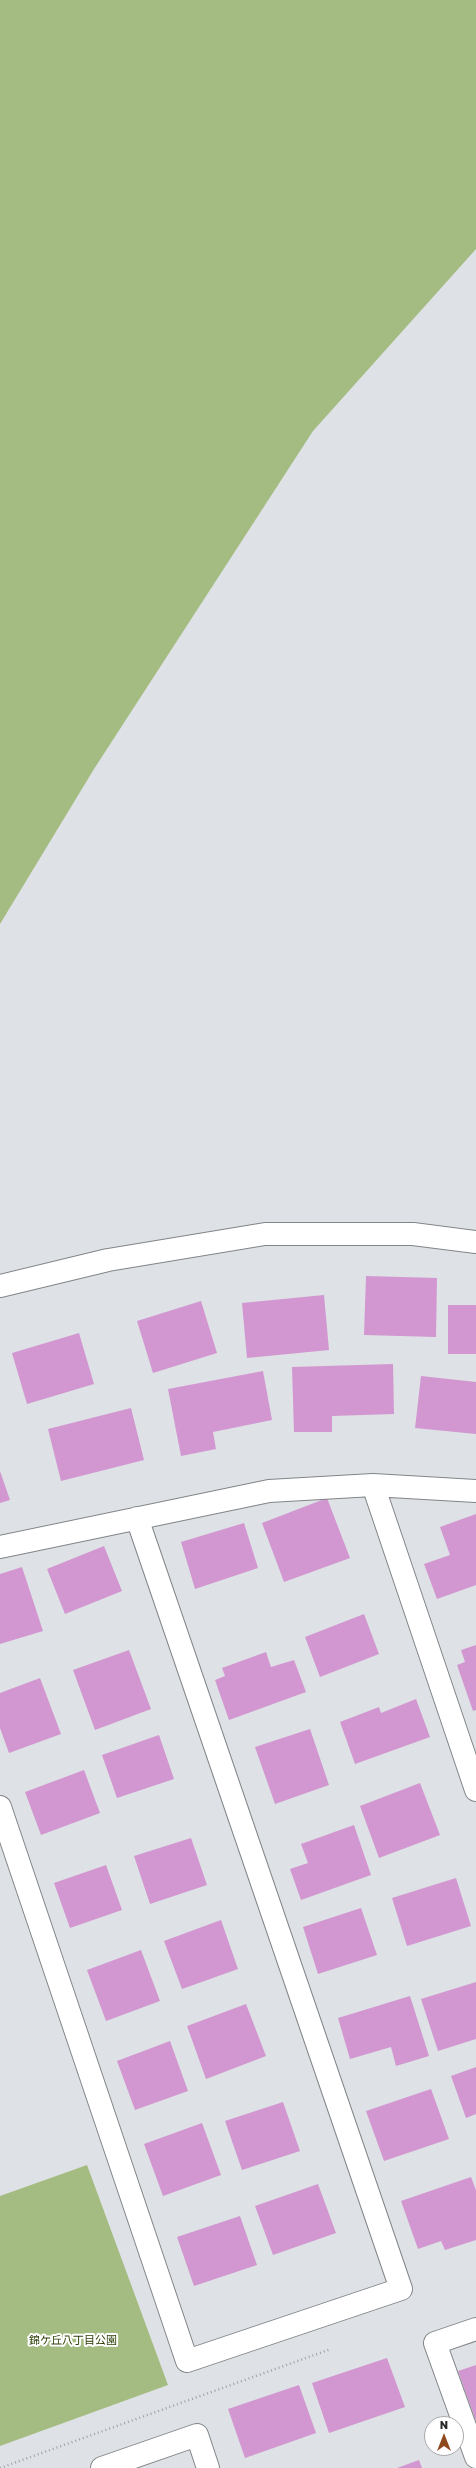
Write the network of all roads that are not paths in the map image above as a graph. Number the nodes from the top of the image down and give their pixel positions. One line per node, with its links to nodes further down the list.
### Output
1 (476, 1242): 2 (street)
2 (0, 1286)
3 (373, 1485): 4 (street); 5 (street); 7 (street)
4 (476, 1491)
5 (137, 1518): 6 (street); 8 (street)
6 (0, 1547)
7 (476, 1790)
8 (0, 1807)
9 (476, 2329): 10 (street)
10 (476, 2457)
11 (102, 2468): 12 (street)
12 (208, 2468)

